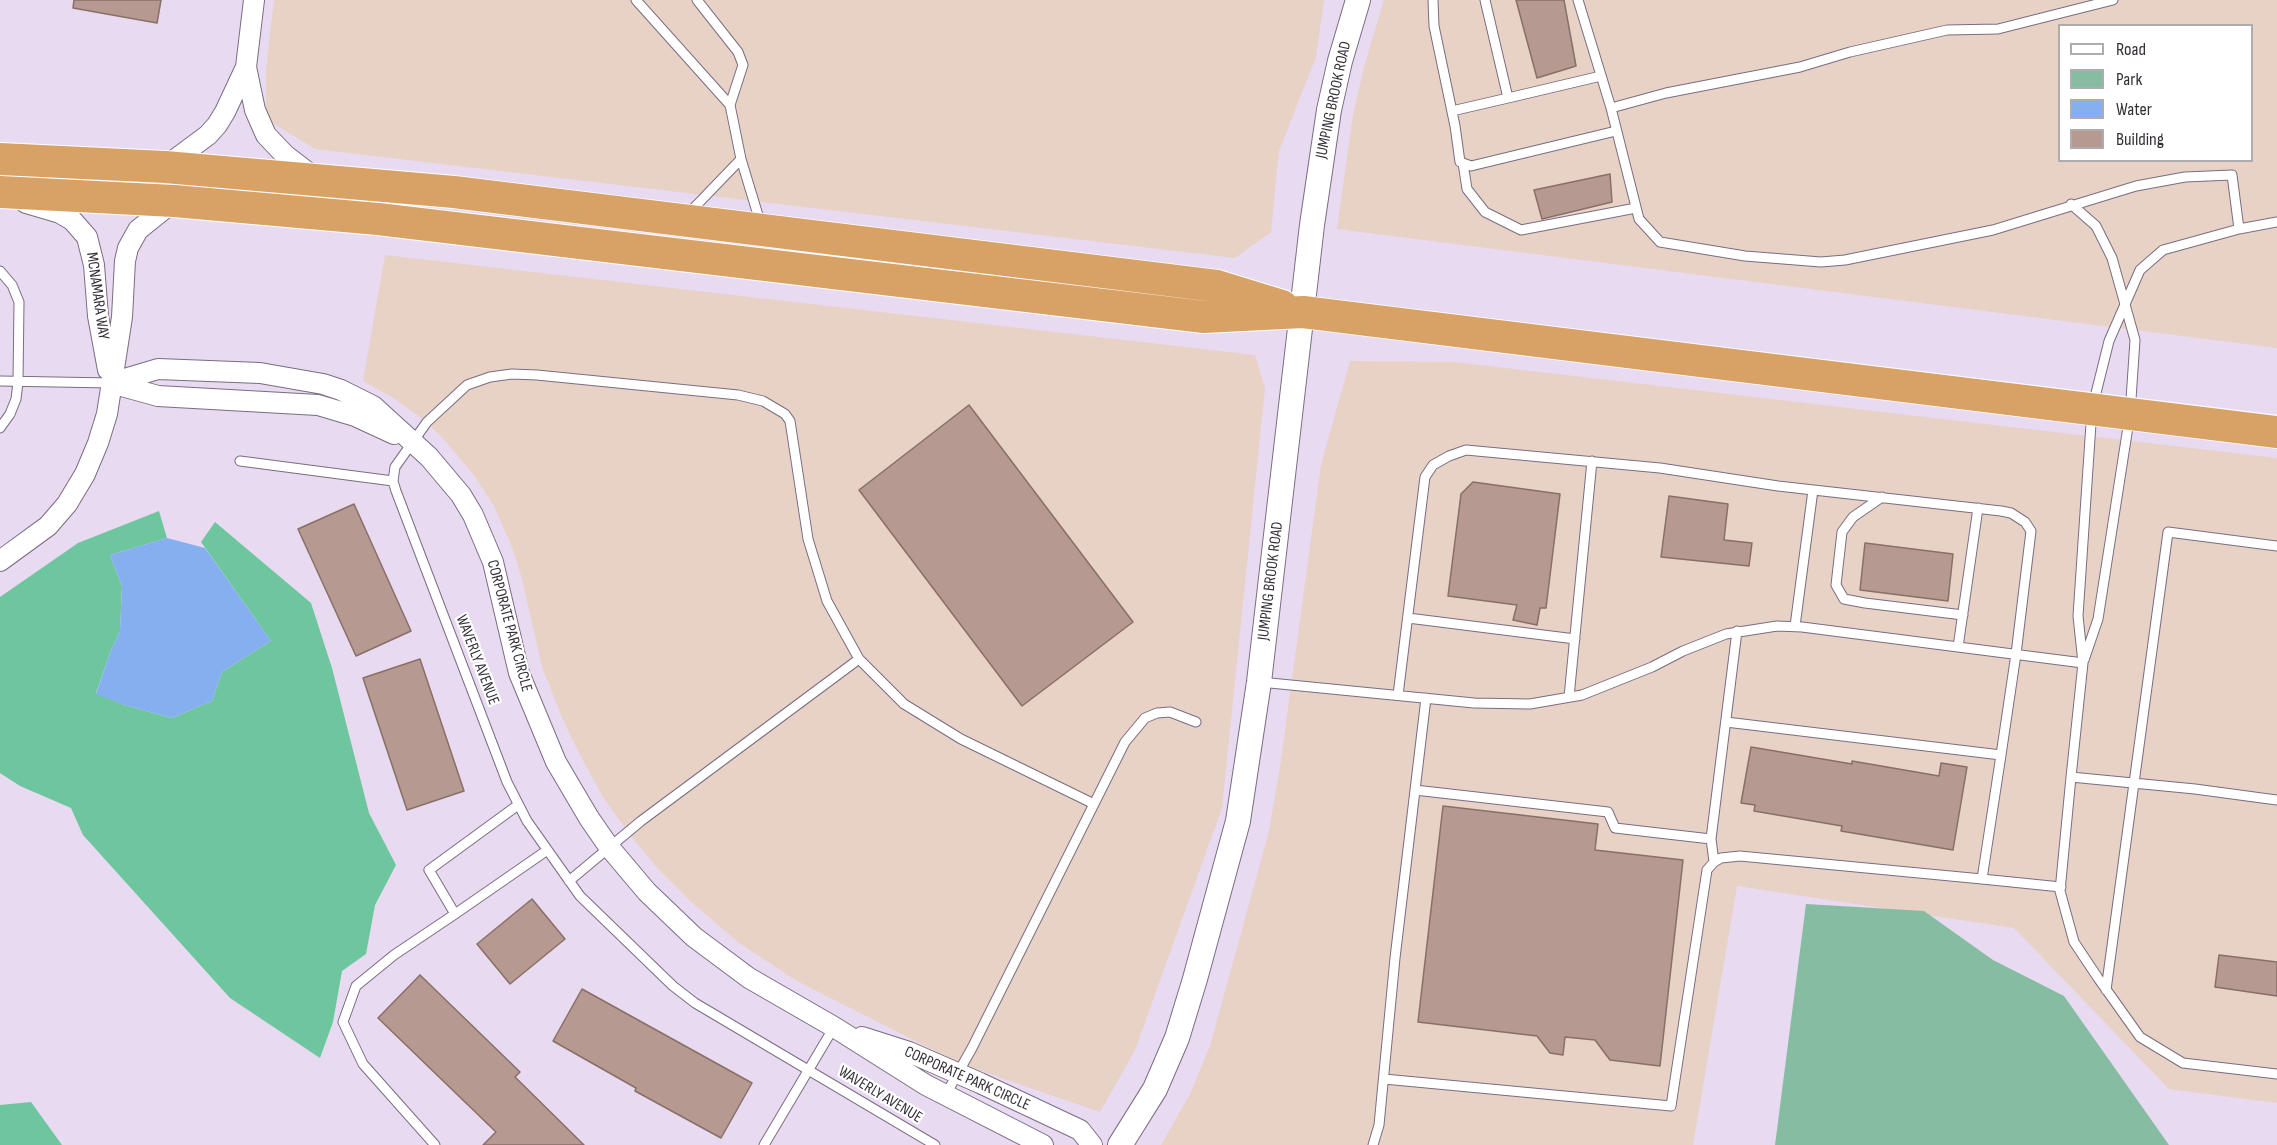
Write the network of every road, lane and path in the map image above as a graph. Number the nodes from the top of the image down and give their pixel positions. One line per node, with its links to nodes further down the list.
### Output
1 (254, 0): 9 (street)
2 (636, 0): 12 (lane)
3 (697, 0): 12 (lane)
4 (1358, 0): 31 (street, JUMPING BROOK ROAD)
5 (1433, 0): 14 (lane)
6 (1485, 0): 11 (lane)
7 (1578, 0): 10 (lane)
8 (2113, 0): 13 (lane)
9 (246, 67): 19 (street); 20 (street)
10 (1601, 76): 11 (lane); 13 (lane)
11 (1508, 99): 14 (lane)
12 (730, 105): 17 (lane)
13 (1611, 108): 15 (lane)
14 (1452, 111): 18 (lane)
15 (1616, 131): 18 (lane); 24 (lane)
16 (0, 159): 19 (highway)
17 (741, 159): 25 (lane); 27 (lane)
18 (1463, 163): 24 (lane)
19 (165, 167): 20 (highway)
20 (315, 178): 25 (highway)
21 (0, 193): 22 (highway); 34 (street, MCNAMARA WAY)
22 (174, 201): 31 (highway); 34 (street, MCNAMARA WAY)
23 (2072, 204): 24 (lane); 28 (lane); 30 (lane)
24 (1636, 208)
25 (683, 219): 27 (highway)
26 (2277, 222): 28 (lane)
27 (762, 229): 31 (highway)
28 (2239, 229): 30 (lane)
29 (0, 271): 33 (lane)
30 (2125, 307): 35 (lane); 36 (lane)
31 (1303, 312): 35 (highway); 57 (street, JUMPING BROOK ROAD)
32 (0, 381): 33 (lane)
33 (18, 382): 34 (lane); 37 (lane)
34 (111, 383): 39 (street, CORPORATE PARK CIRCLE); 39 (street, CORPORATE PARK CIRCLE); 47 (street, MCNAMARA WAY)
35 (2092, 409): 36 (highway); 56 (lane)
36 (2130, 414): 38 (highway); 56 (lane)
37 (0, 428)
38 (2277, 432)
39 (413, 442): 42 (lane); 55 (lane); 71 (street, CORPORATE PARK CIRCLE)
40 (240, 460): 42 (lane)
41 (1592, 461): 43 (lane); 49 (lane); 52 (lane)
42 (393, 481): 69 (lane, WAVERLY AVENUE)
43 (1813, 490): 44 (lane); 50 (lane)
44 (1882, 497): 45 (lane); 48 (lane)
45 (1978, 508): 48 (lane); 54 (lane)
46 (2277, 546): 65 (lane)
47 (1, 559)
48 (1963, 615): 53 (lane)
49 (1408, 618): 52 (lane); 58 (lane)
50 (1795, 626): 51 (lane); 53 (lane)
51 (1737, 631): 59 (lane); 62 (lane)
52 (1575, 639): 59 (lane)
53 (1958, 646): 54 (lane)
54 (2016, 654): 56 (lane); 63 (lane)
55 (859, 659): 68 (lane); 71 (lane)
56 (2083, 663): 64 (lane)
57 (1259, 682): 58 (lane); 90 (street, JUMPING BROOK ROAD)
58 (1398, 695): 60 (lane)
59 (1569, 697): 60 (lane)
60 (1426, 698): 66 (lane)
61 (1196, 722): 68 (lane)
62 (1726, 723): 63 (lane); 70 (lane)
63 (2001, 755): 74 (lane)
64 (2071, 777): 65 (lane); 76 (lane)
65 (2134, 782): 67 (lane); 78 (lane)
66 (1415, 790): 70 (lane); 83 (lane)
67 (2277, 800)
68 (1094, 804): 81 (lane)
69 (518, 805): 72 (lane, WAVERLY AVENUE); 77 (lane)
70 (1711, 840): 73 (lane)
71 (609, 847): 75 (lane); 79 (street, CORPORATE PARK CIRCLE)
72 (546, 851): 75 (lane, WAVERLY AVENUE); 77 (lane)
73 (1714, 862): 74 (lane); 83 (lane)
74 (1982, 879): 76 (lane)
75 (568, 880): 80 (lane, WAVERLY AVENUE)
76 (2061, 887): 78 (lane)
77 (455, 914): 85 (lane)
78 (2106, 990): 82 (lane)
79 (834, 1027): 80 (lane); 81 (street, CORPORATE PARK CIRCLE); 84 (street, CORPORATE PARK CIRCLE)
80 (810, 1071): 86 (lane); 87 (lane, WAVERLY AVENUE)
81 (958, 1073): 84 (lane); 89 (street, CORPORATE PARK CIRCLE)
82 (2277, 1074)
83 (1384, 1079): 91 (lane)
84 (945, 1096): 88 (street, CORPORATE PARK CIRCLE)
85 (435, 1145)
86 (764, 1145)
87 (935, 1145)
88 (1043, 1145)
89 (1092, 1145)
90 (1120, 1145)
91 (1373, 1145)

